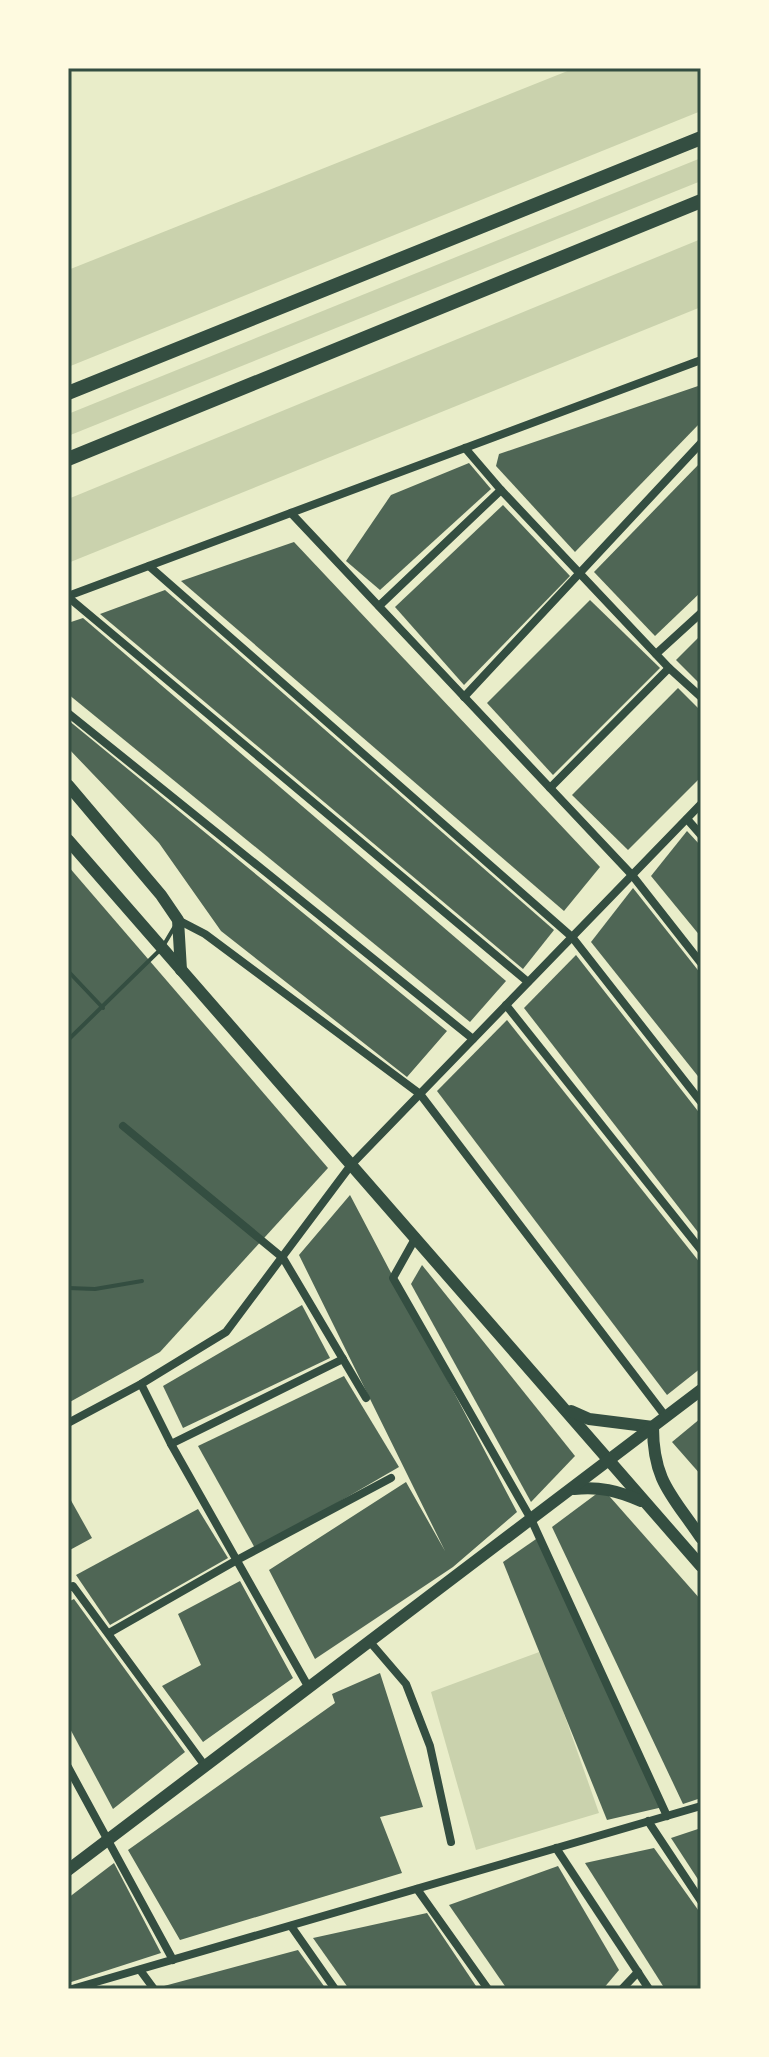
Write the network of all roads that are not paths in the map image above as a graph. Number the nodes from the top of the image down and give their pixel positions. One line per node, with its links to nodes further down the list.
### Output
1 (701, 138): 4 (highway)
2 (701, 201): 7 (highway)
3 (701, 360): 6 (street)
4 (68, 393)
5 (701, 443): 11 (street)
6 (465, 448): 8 (street); 9 (street)
7 (68, 459)
8 (501, 490): 11 (street); 13 (street)
9 (291, 513): 10 (street); 13 (street)
10 (149, 566): 12 (street); 28 (street)
11 (580, 574): 15 (street); 17 (street)
12 (68, 596): 33 (street)
13 (379, 606): 17 (street)
14 (701, 613): 15 (street)
15 (656, 654): 16 (street)
16 (669, 668): 18 (street); 21 (street)
17 (464, 697): 21 (street)
18 (701, 697)
19 (68, 713): 36 (street)
20 (68, 785): 27 (main road)
21 (550, 788): 26 (street)
22 (701, 804): 23 (street)
23 (687, 819): 24 (street); 26 (street)
24 (701, 835)
25 (68, 840): 29 (main road)
26 (632, 875): 28 (street); 30 (street)
27 (178, 920): 29 (lane); 31 (main road); 38 (street)
28 (572, 937): 33 (street); 39 (street)
29 (162, 948): 31 (main road); 35 (lane)
30 (701, 963)
31 (181, 970): 41 (main road)
32 (68, 971): 35 (lane)
33 (528, 982): 34 (street)
34 (506, 1005): 36 (street); 43 (street)
35 (103, 1008): 37 (lane)
36 (473, 1039): 38 (street)
37 (68, 1040)
38 (420, 1094): 41 (street); 52 (street)
39 (701, 1102)
40 (123, 1126): 44 (street)
41 (351, 1165): 42 (main road); 44 (street)
42 (416, 1237): 51 (main road); 60 (street)
43 (701, 1250)
44 (283, 1258): 47 (street); 48 (street)
45 (142, 1281): 46 (lane)
46 (68, 1288)
47 (343, 1359): 50 (street); 55 (street)
48 (141, 1384): 53 (street); 55 (street)
49 (701, 1390): 52 (main road)
50 (366, 1398)
51 (564, 1408): 54 (main road); 56 (main road)
52 (666, 1417): 54 (main road)
53 (68, 1423)
54 (653, 1427): 56 (main road); 61 (main road)
55 (171, 1444): 62 (street)
56 (610, 1461): 58 (main road); 59 (main road)
57 (391, 1478): 62 (street)
58 (571, 1490): 59 (main road); 60 (main road)
59 (647, 1503): 63 (main road)
60 (531, 1519): 66 (main road); 71 (street)
61 (701, 1538)
62 (237, 1560): 65 (street); 67 (street)
63 (701, 1566)
64 (68, 1588): 65 (street)
65 (109, 1633): 68 (street)
66 (370, 1642): 67 (main road); 74 (street)
67 (309, 1688): 68 (main road)
68 (205, 1766): 73 (main road)
69 (68, 1767): 73 (street)
70 (701, 1806): 71 (street)
71 (667, 1816): 72 (street)
72 (648, 1821): 75 (street); 78 (street)
73 (108, 1840): 76 (main road); 80 (street)
74 (451, 1842)
75 (556, 1848): 77 (street); 82 (street)
76 (68, 1870)
77 (417, 1889): 79 (street); 87 (street)
78 (701, 1901)
79 (291, 1926): 80 (street); 86 (street)
80 (173, 1960): 81 (street)
81 (140, 1970): 83 (street); 85 (street)
82 (638, 1972): 88 (street); 89 (street)
83 (102, 1985): 84 (street)
84 (72, 1989)
85 (154, 1989)
86 (335, 1989)
87 (488, 1989)
88 (622, 1989)
89 (649, 1989)

